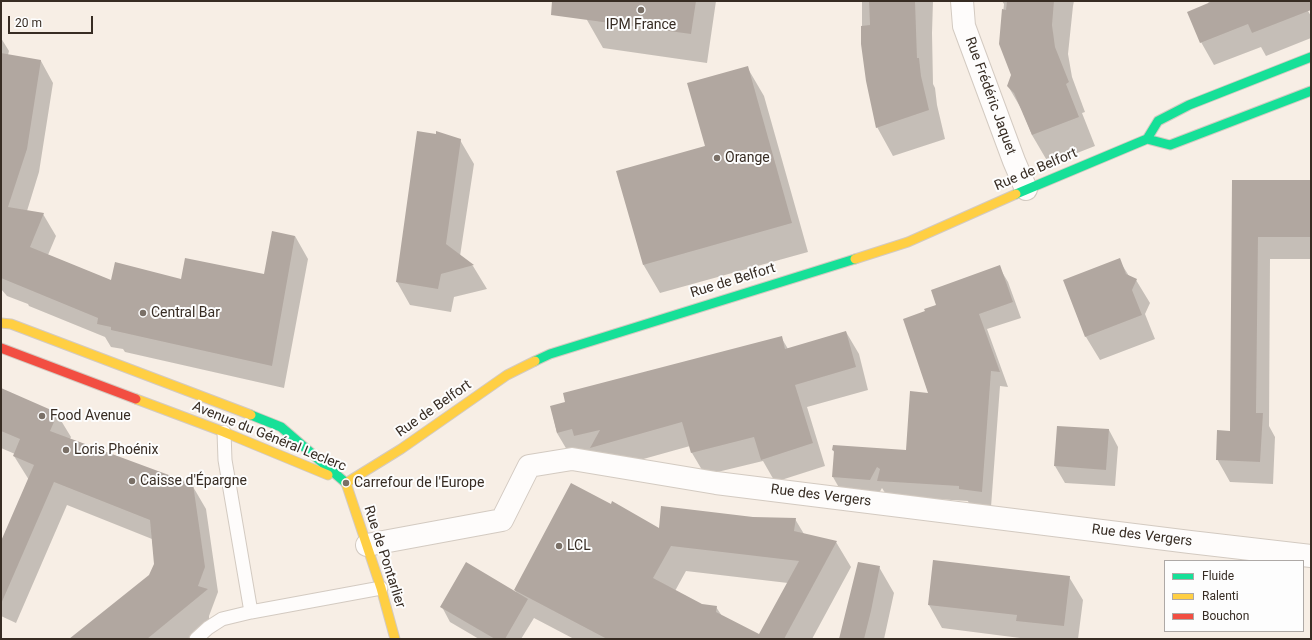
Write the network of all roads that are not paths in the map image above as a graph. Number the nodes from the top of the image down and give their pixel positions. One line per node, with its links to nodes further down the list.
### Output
1 (962, 1): 5 (street, Rue Frédéric Jaquet)
2 (1311, 58): 4 (main road)
3 (1311, 91): 4 (main road)
4 (1147, 139): 5 (main road, Rue de Belfort)
5 (1026, 189): 9 (main road, Rue de Belfort)
6 (1, 323): 9 (main road, Avenue du Général Leclerc)
7 (1, 348): 8 (main road, Avenue du Général Leclerc)
8 (224, 432): 9 (main road, Avenue du Général Leclerc); 13 (lane)
9 (346, 483): 10 (main road, Rue de Pontarlier)
10 (367, 545): 11 (street, Rue des Vergers); 12 (main road, Rue de Pontarlier)
11 (1311, 556)
12 (381, 588): 13 (lane); 16 (main road, Rue de Pontarlier)
13 (251, 612): 14 (lane)
14 (208, 633): 15 (lane)
15 (196, 639)
16 (395, 639)

